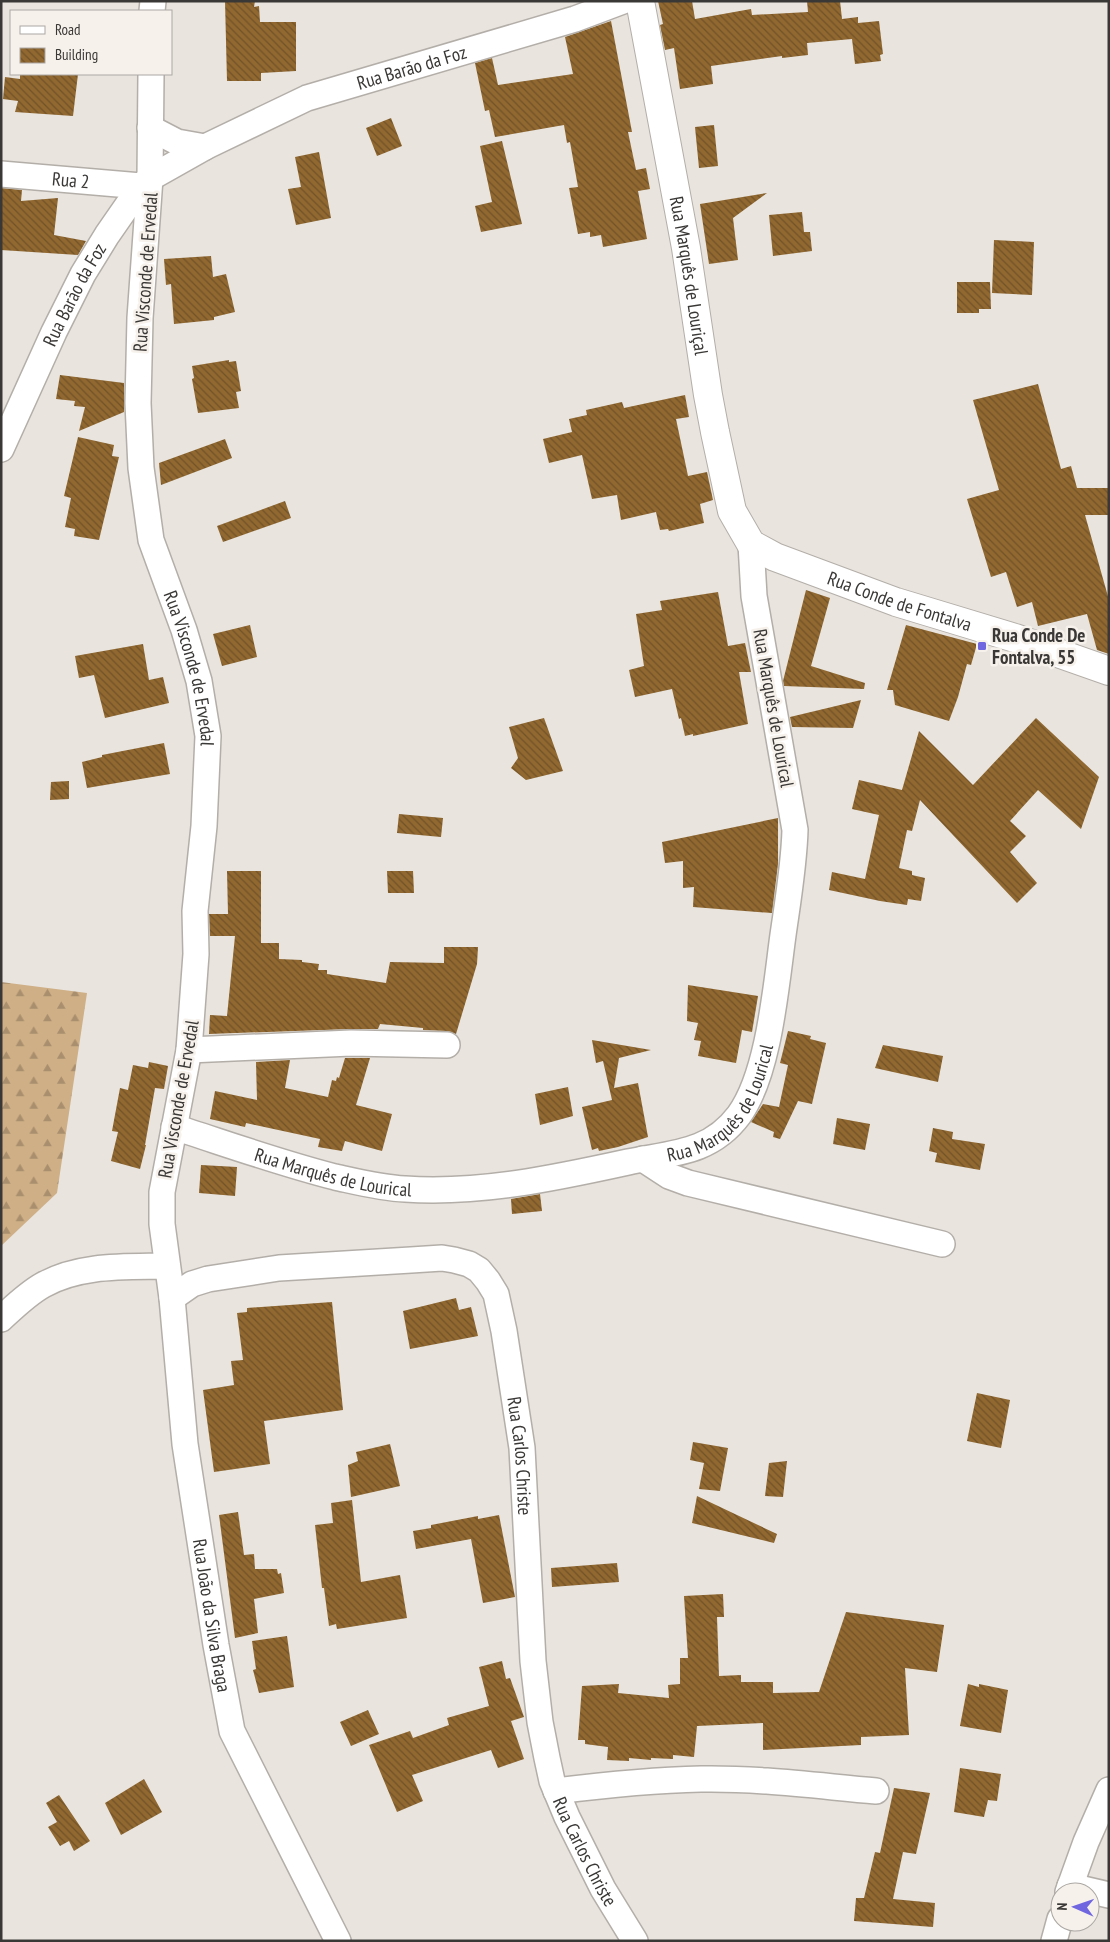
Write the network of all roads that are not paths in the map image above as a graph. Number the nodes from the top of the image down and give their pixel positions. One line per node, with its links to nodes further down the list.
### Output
1 (623, 1): 5 (street, Rua Barão da Foz)
2 (640, 1): 9 (main road, Rua Marquês de Louriçal)
3 (151, 75): 4 (street, Rua Visconde de Ervedal)
4 (150, 128): 5 (street); 7 (street, Rua Visconde de Ervedal)
5 (204, 147): 7 (street, Rua Barão da Foz)
6 (1, 174): 7 (street, Rua 2)
7 (146, 182): 8 (street, Rua Barão da Foz); 12 (street, Rua Visconde de Ervedal)
8 (1, 449)
9 (751, 544): 10 (main road, Rua Conde de Fontalva); 14 (street, Rua Marquês de Lourical)
10 (1109, 670)
11 (447, 1045): 12 (street)
12 (189, 1050): 13 (street, Rua Visconde de Ervedal)
13 (174, 1127): 14 (street, Rua Marquês de Lourical); 16 (street, Rua Visconde de Ervedal)
14 (643, 1159): 15 (street)
15 (942, 1244)
16 (168, 1266): 17 (street, Rua João da Silva Braga); 18 (street)
17 (172, 1298): 19 (street, Rua Carlos Christe); 23 (street, Rua João da Silva Braga)
18 (1, 1319)
19 (556, 1790): 21 (street); 24 (street, Rua Carlos Christe)
20 (1109, 1790): 22 (street)
21 (876, 1792)
22 (1072, 1882)
23 (338, 1941)
24 (635, 1941)

